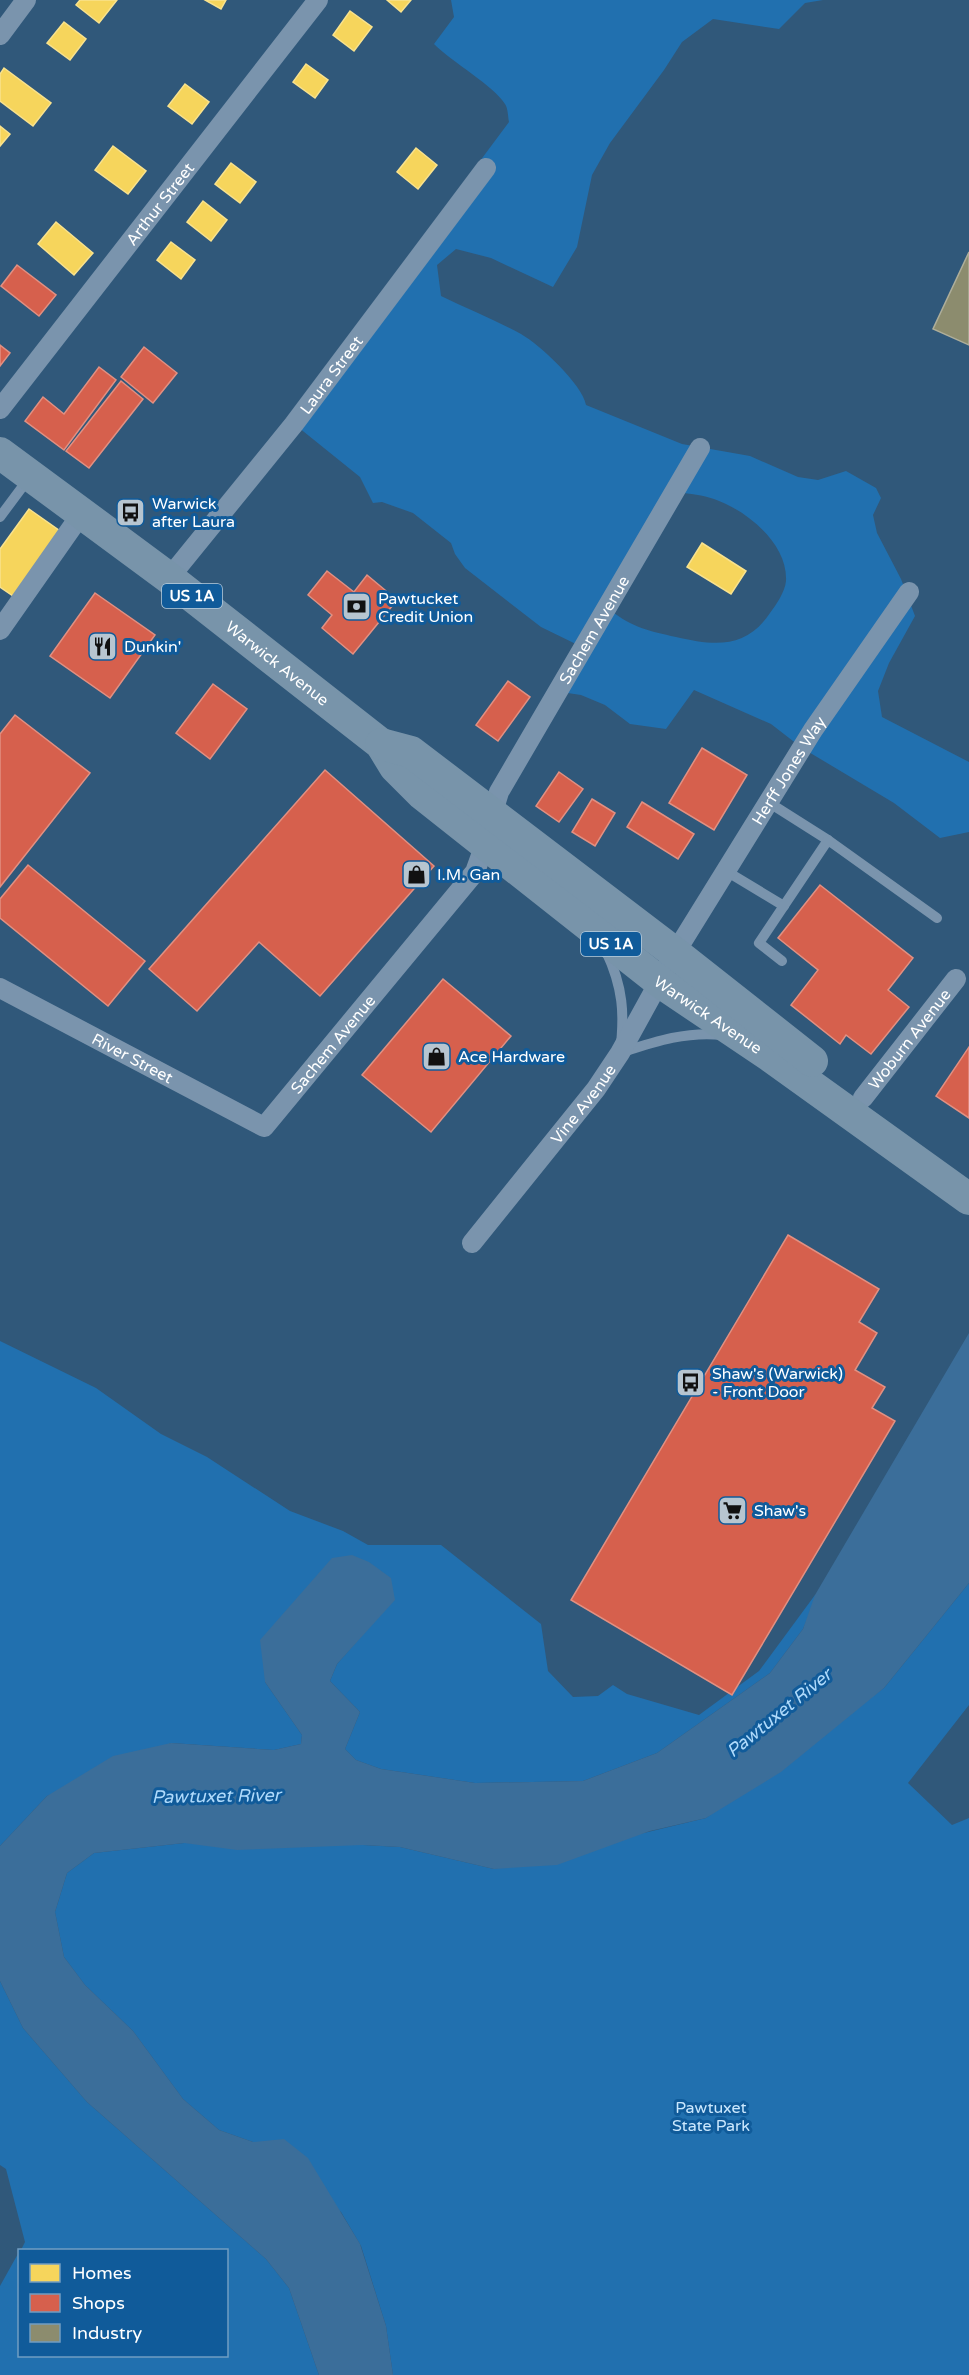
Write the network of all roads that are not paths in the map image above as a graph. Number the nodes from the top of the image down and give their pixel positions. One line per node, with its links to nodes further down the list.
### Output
1 (26, 0): 3 (street)
2 (318, 0): 5 (street, Arthur Street)
3 (0, 35)
4 (486, 168): 11 (street, Laura Street)
5 (0, 409)
6 (700, 448): 15 (street, Sachem Avenue)
7 (0, 453): 8 (main road, Warwick Avenue / US 1A)
8 (31, 476): 9 (main road, Warwick Avenue / US 1A); 10 (lane)
9 (82, 513): 11 (main road, Warwick Avenue / US 1A); 13 (street)
10 (0, 517)
11 (169, 578): 15 (main road, Warwick Avenue / US 1A)
12 (909, 592): 14 (street, Herff Jones Way)
13 (0, 629)
14 (768, 802): 16 (lane); 17 (street, Herff Jones Way)
15 (488, 829): 20 (main road, Warwick Avenue / US 1A); 21 (main road, Warwick Avenue / US 1A); 29 (street, Sachem Avenue)
16 (828, 840): 18 (lane); 19 (lane)
17 (726, 871): 18 (lane); 21 (street, Herff Jones Way)
18 (784, 906): 22 (lane)
19 (937, 918)
20 (598, 934): 24 (main road, Warwick Avenue / US 1A); 27 (lane)
21 (675, 953): 24 (street, Vine Avenue); 28 (main road, Warwick Avenue / US 1A)
22 (782, 961)
23 (956, 979): 28 (street, Woburn Avenue)
24 (660, 982): 26 (main road, Warwick Avenue / US 1A); 27 (street, Vine Avenue)
25 (0, 988): 29 (street, River Street)
26 (742, 1037): 27 (lane); 31 (main road, Warwick Avenue / US 1A)
27 (620, 1053): 32 (street, Vine Avenue)
28 (863, 1098): 30 (main road, Warwick Avenue / US 1A)
29 (264, 1127)
30 (969, 1183)
31 (969, 1199)
32 (472, 1243)

